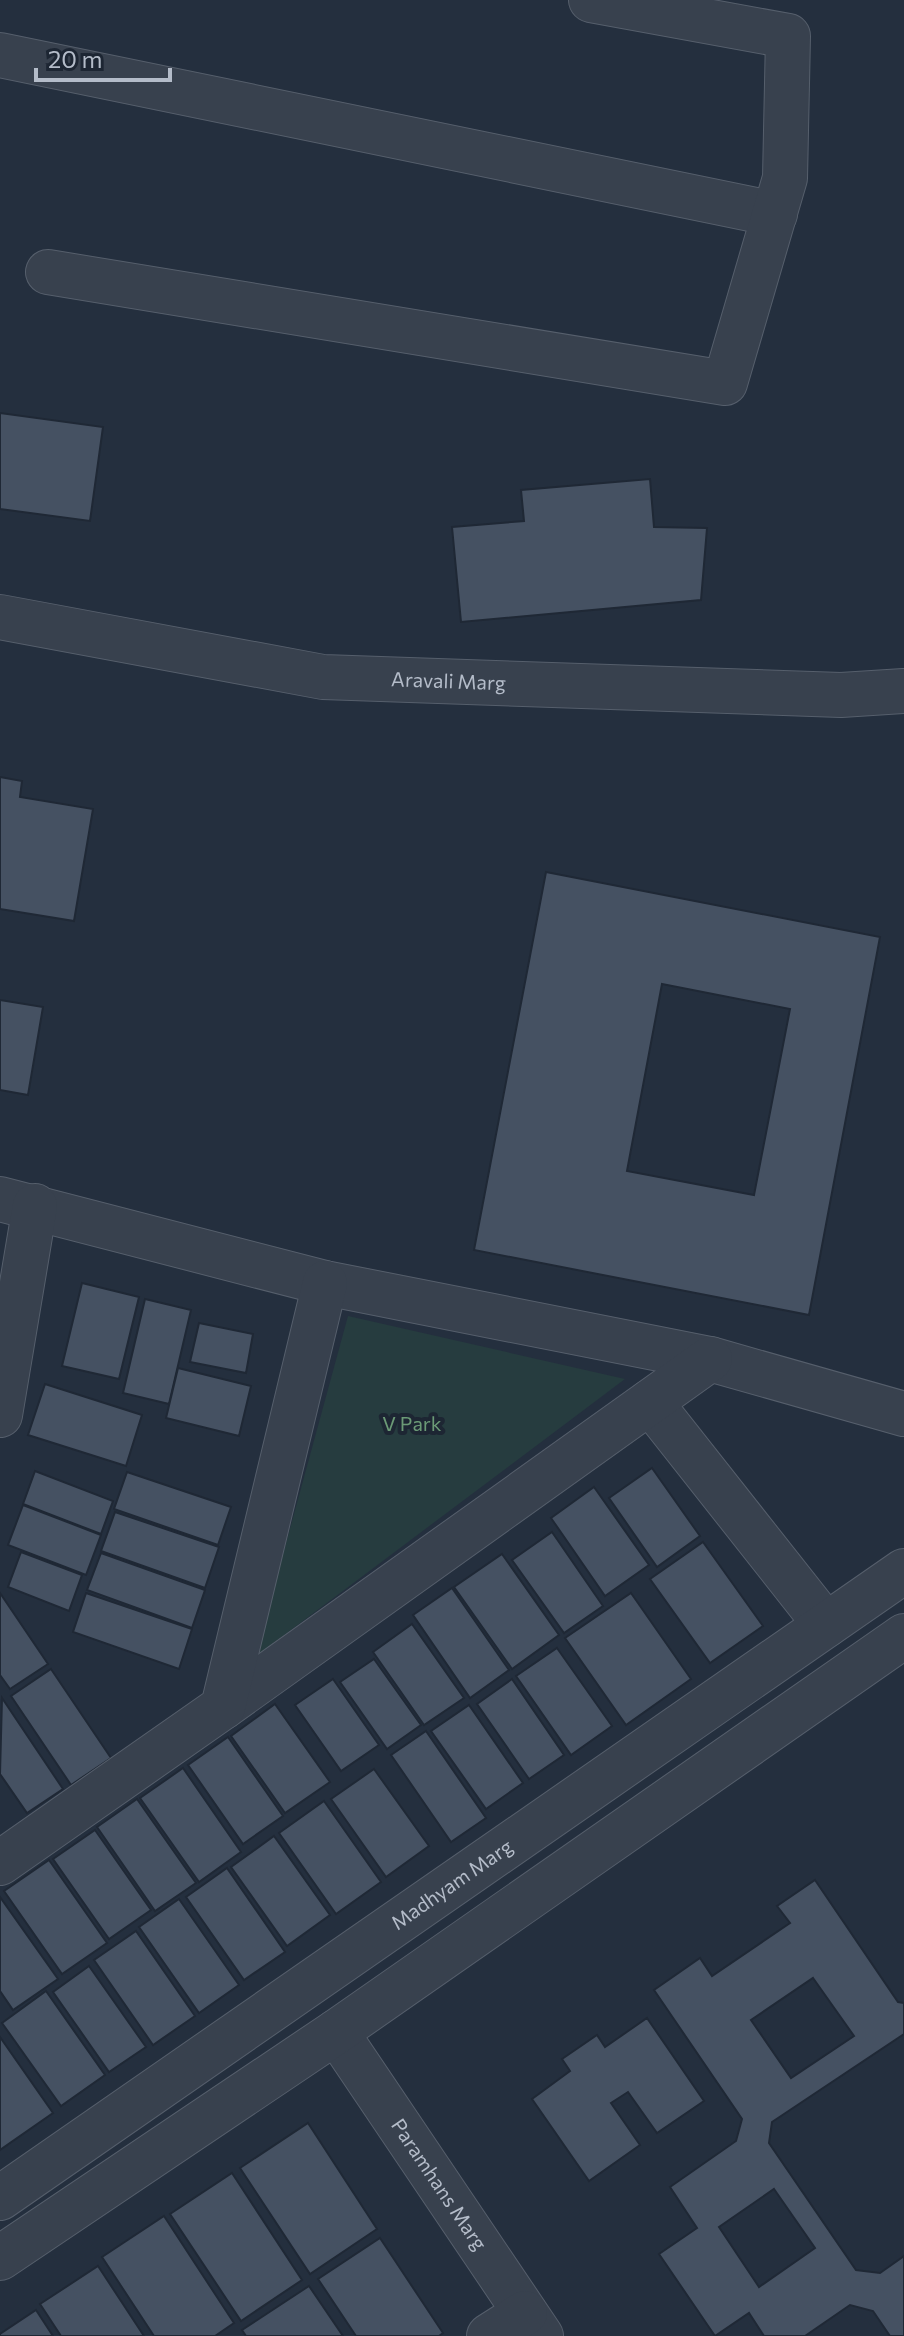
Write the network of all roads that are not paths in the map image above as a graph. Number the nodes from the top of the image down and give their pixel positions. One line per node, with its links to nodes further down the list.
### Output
1 (591, 0): 3 (street)
2 (0, 55): 3 (street)
3 (775, 214): 4 (street)
4 (48, 272)
5 (0, 617): 6 (street, Aravali Marg)
6 (904, 691)
7 (18, 1202): 8 (street); 12 (street)
8 (325, 1283): 9 (street); 16 (street)
9 (710, 1359): 10 (street); 11 (street)
10 (650, 1402): 14 (street); 16 (street)
11 (904, 1414)
12 (0, 1415)
13 (904, 1571): 14 (street, Madhyam Marg)
14 (826, 1625): 19 (street, Madhyam Marg)
15 (904, 1636): 18 (street)
16 (223, 1707): 17 (street)
17 (0, 1863)
18 (336, 2032): 20 (street); 21 (street, Paramhans Marg)
19 (3, 2191)
20 (0, 2258)
21 (533, 2324): 22 (street)
22 (489, 2336)

